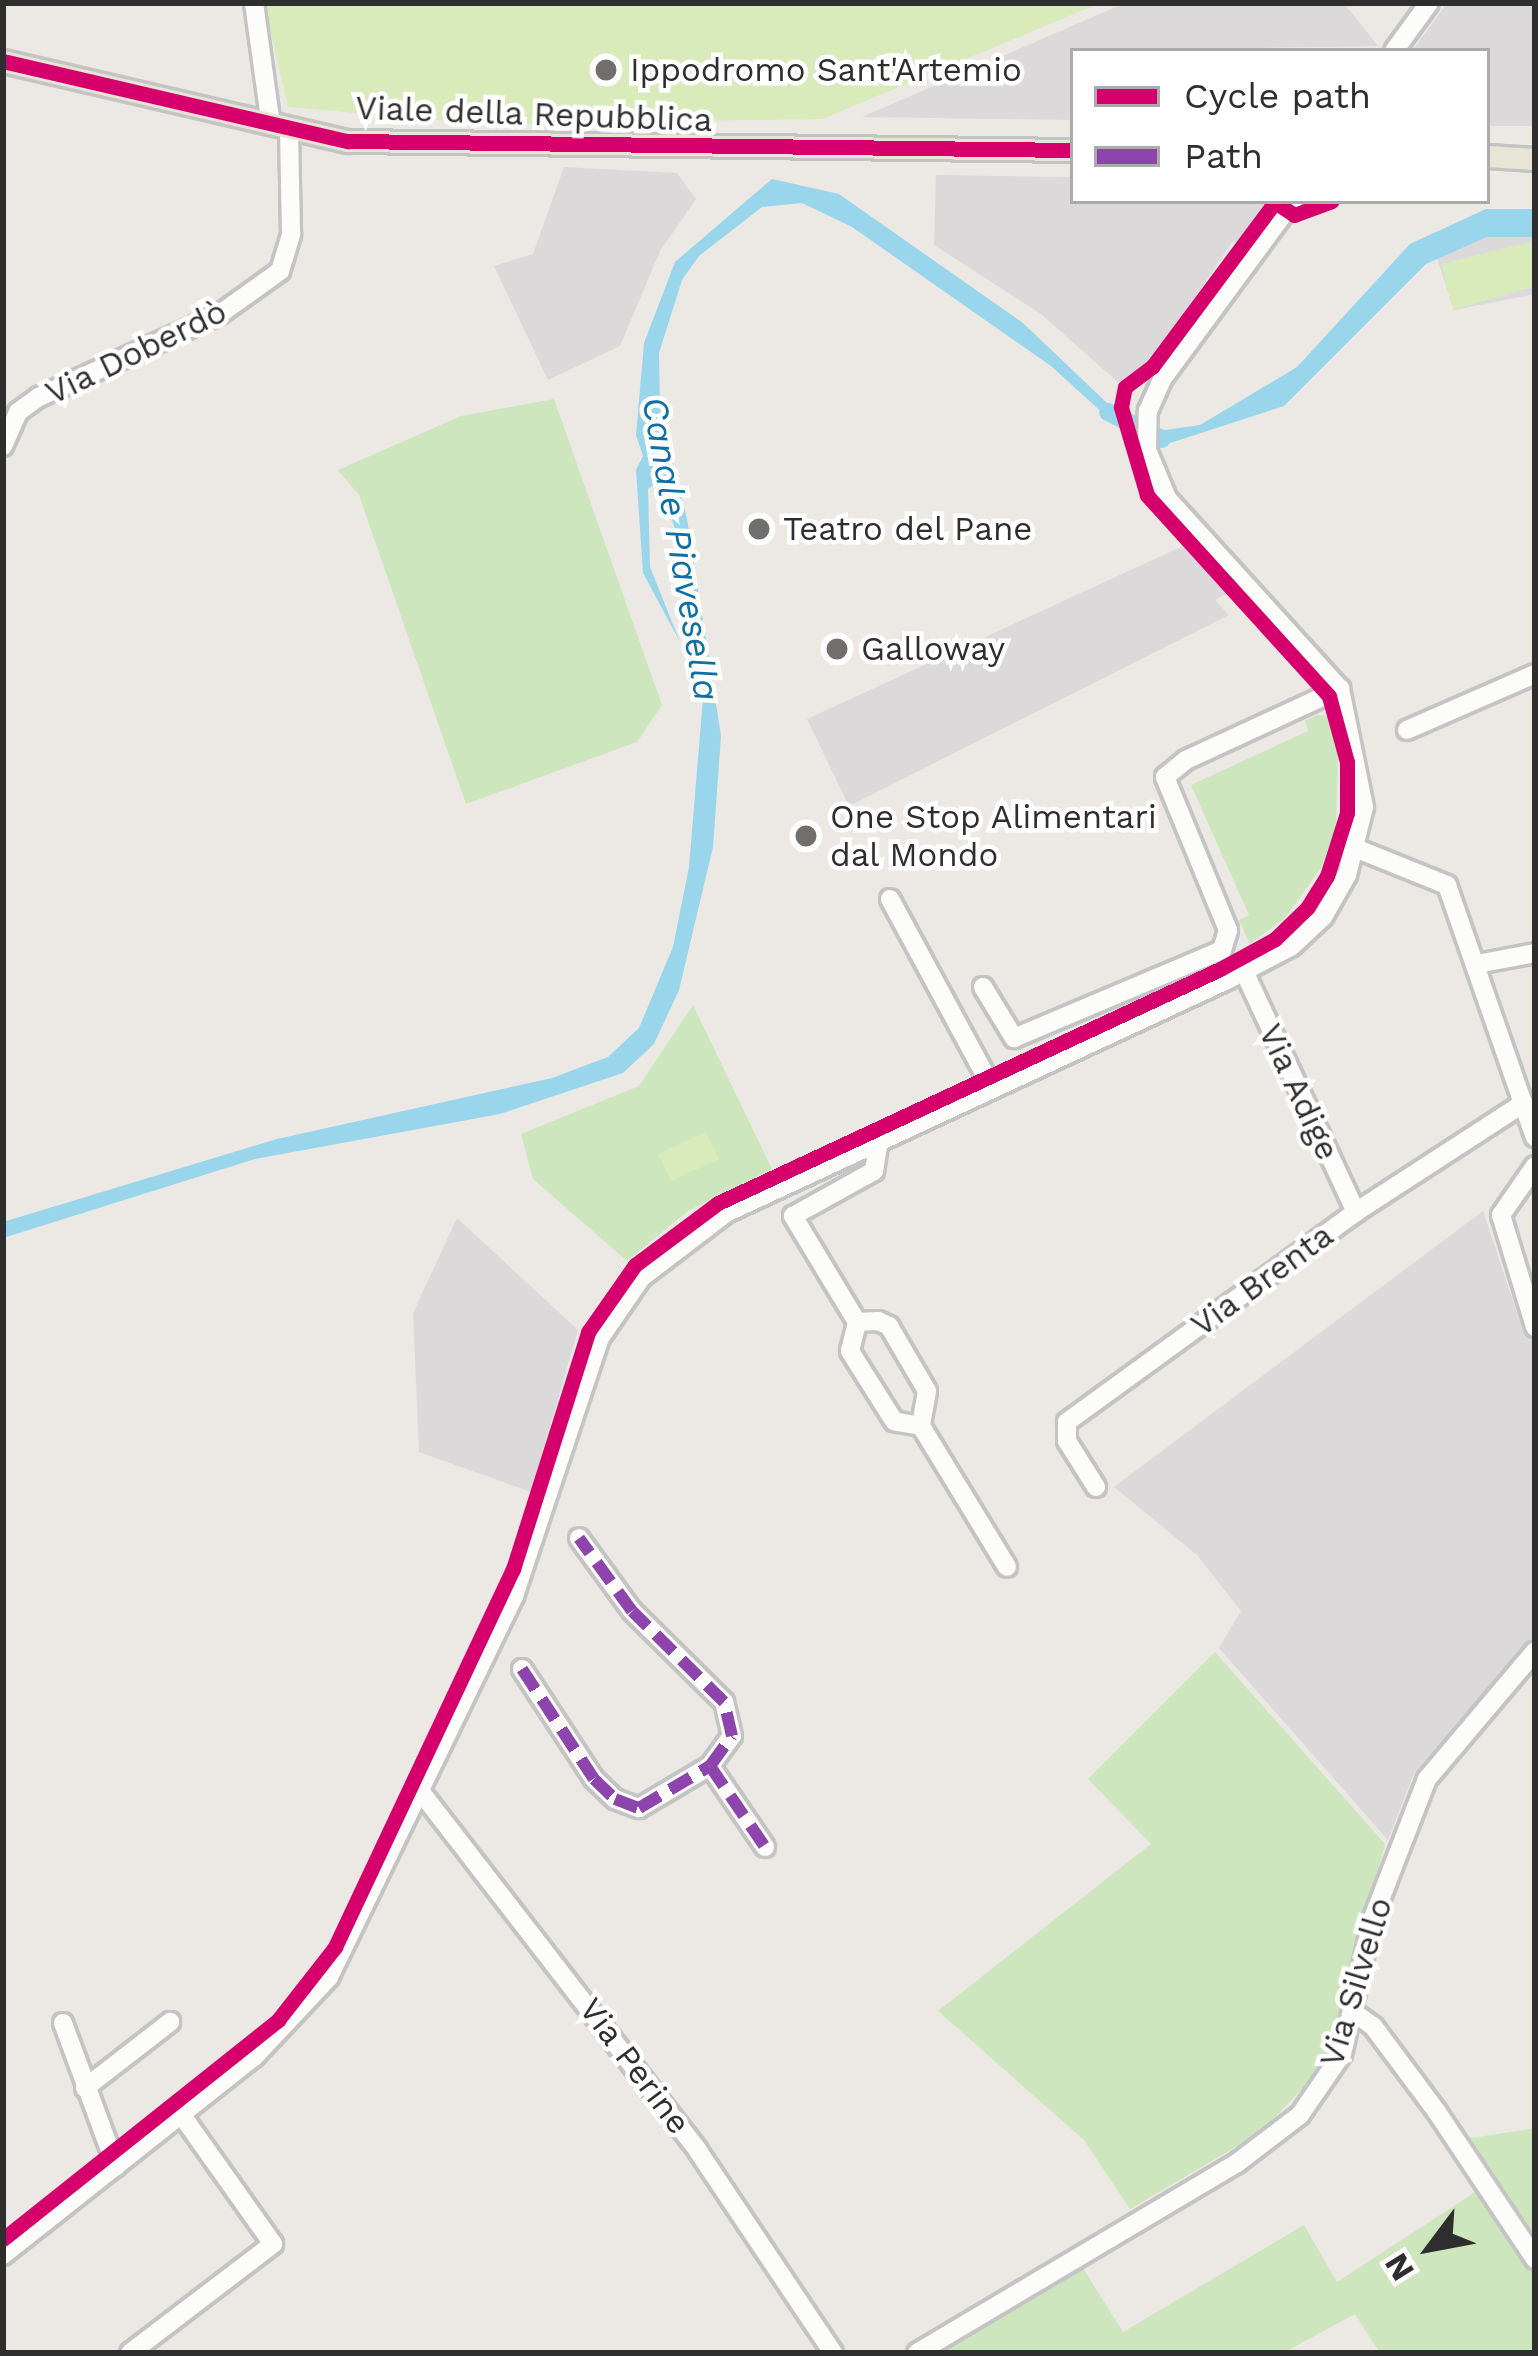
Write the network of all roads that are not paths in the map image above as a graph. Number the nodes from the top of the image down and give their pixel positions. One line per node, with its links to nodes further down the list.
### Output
1 (254, 3): 5 (street)
2 (1429, 3): 3 (street)
3 (1396, 48)
4 (3, 61): 5 (main road, Viale della Repubblica)
5 (280, 126): 6 (main road, Viale della Repubblica); 10 (street, Via Doberdò)
6 (1070, 150)
7 (1490, 158): 8 (main road)
8 (1535, 159)
9 (1288, 204): 12 (street)
10 (3, 446)
11 (1535, 674): 13 (street)
12 (1340, 689): 14 (street); 19 (street)
13 (1407, 730)
14 (1355, 848): 17 (street); 18 (street)
15 (890, 899): 22 (street)
16 (1535, 953): 17 (street)
17 (1477, 964): 23 (street)
18 (1244, 971): 21 (street); 28 (street, Via Adige)
19 (1164, 974): 20 (street); 21 (street)
20 (983, 987)
21 (1177, 1003): 22 (street)
22 (992, 1088): 25 (street)
23 (1529, 1110): 24 (street); 28 (street, Via Brenta)
24 (1535, 1137)
25 (879, 1140): 27 (street); 29 (street)
26 (1535, 1166): 31 (street)
27 (763, 1194): 29 (street); 39 (street)
28 (1356, 1212): 33 (street, Via Brenta)
29 (793, 1216): 30 (street)
30 (857, 1322): 32 (street); 32 (street)
31 (1535, 1328)
32 (921, 1426): 35 (street)
33 (1096, 1487)
34 (579, 1538): 38 (street)
35 (1007, 1567)
36 (1535, 1651): 41 (street, Via Silvello)
37 (522, 1669): 38 (street)
38 (710, 1766): 40 (street)
39 (421, 1792): 45 (street); 50 (street, Via Perine)
40 (765, 1847)
41 (1352, 2011): 48 (street); 51 (street, Via Silvello)
42 (64, 2023): 44 (street)
43 (170, 2023): 44 (street)
44 (85, 2088): 46 (street)
45 (181, 2114): 46 (street); 49 (street)
46 (116, 2166): 47 (street)
47 (3, 2255)
48 (1535, 2259)
49 (130, 2353)
50 (833, 2353)
51 (917, 2353)

